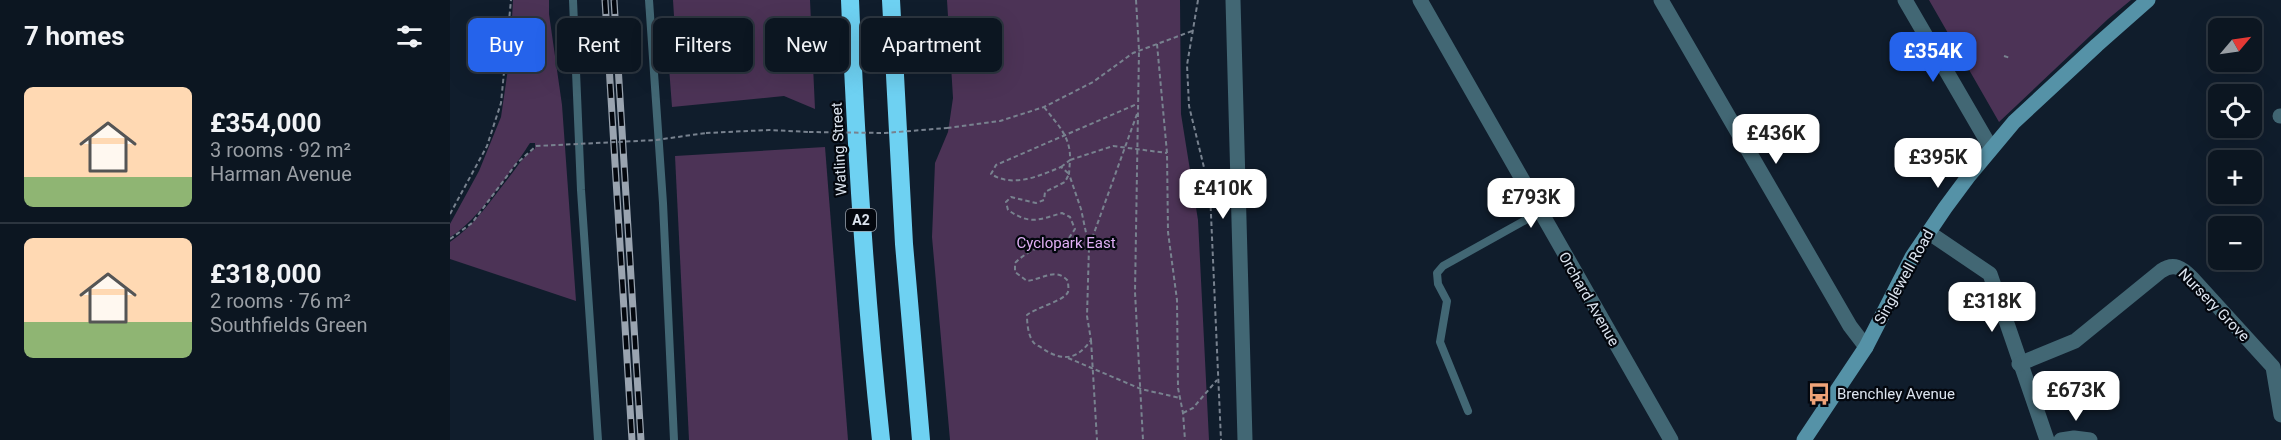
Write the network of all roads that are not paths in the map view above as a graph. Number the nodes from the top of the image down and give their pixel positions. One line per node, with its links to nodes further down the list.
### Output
1 (573, 0): 17 (lane)
2 (649, 0): 18 (lane)
3 (850, 0): 19 (highway, Watling Street / A2)
4 (891, 0): 20 (highway)
5 (1233, 0): 21 (street)
6 (1420, 0): 11 (street, Orchard Avenue)
7 (1661, 0): 13 (street)
8 (1905, 0): 10 (street)
9 (2148, 0): 10 (street, Singlewell Road)
10 (1991, 148): 12 (street, Singlewell Road)
11 (1540, 212): 15 (lane); 22 (street, Orchard Avenue)
12 (1928, 232): 13 (street, Singlewell Road); 14 (street)
13 (1866, 347): 23 (street, Singlewell Road)
14 (2019, 364): 16 (street, Nursery Grove); 24 (street)
15 (1468, 411)
16 (2281, 415)
17 (598, 440)
18 (674, 440)
19 (881, 440)
20 (921, 440)
21 (1245, 440)
22 (1671, 440)
23 (1804, 440)
24 (2047, 440)
25 (2061, 440): 26 (street)
26 (2090, 440)

